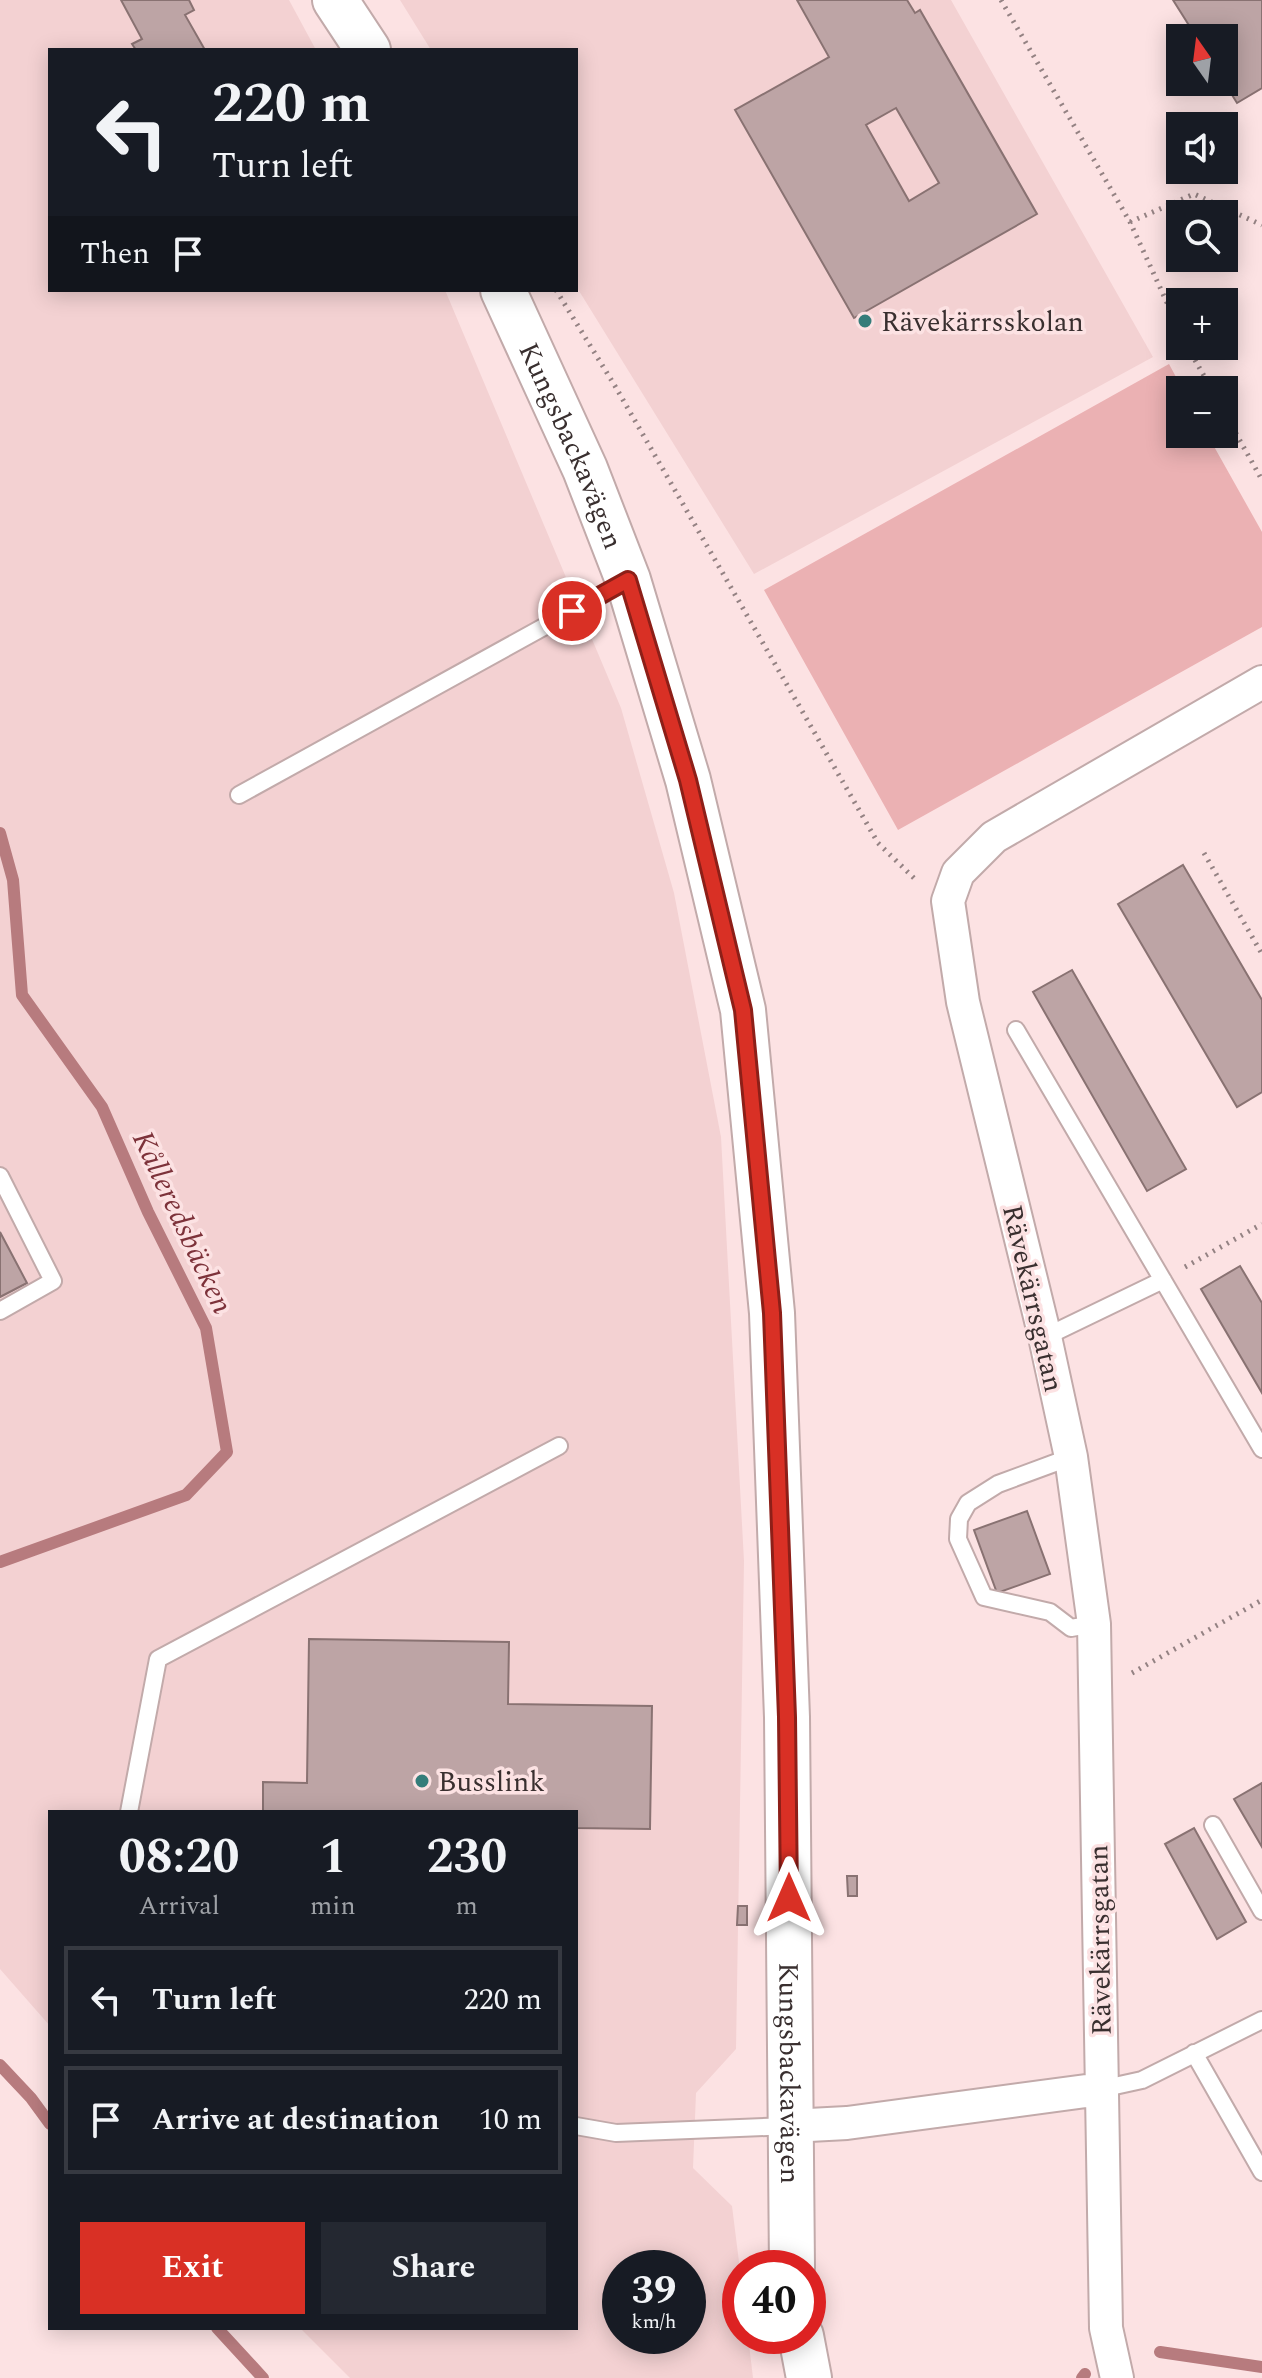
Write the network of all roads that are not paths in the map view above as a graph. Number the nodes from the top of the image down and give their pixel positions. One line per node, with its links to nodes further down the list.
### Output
1 (335, 0): 2 (street)
2 (367, 48)
3 (504, 292): 4 (street, Kungsbackavägen)
4 (628, 580): 6 (lane); 23 (street, Kungsbackavägen)
5 (1262, 682): 11 (street, Rävekärrsgatan)
6 (239, 795)
7 (1016, 1030): 9 (lane)
8 (0, 1176): 10 (lane)
9 (1163, 1280): 11 (lane); 13 (lane)
10 (0, 1311)
11 (1045, 1337): 14 (street, Rävekärrsgatan)
12 (559, 1446): 16 (lane)
13 (1262, 1449)
14 (1071, 1457): 15 (street, Rävekärrsgatan); 15 (lane)
15 (1094, 1624): 21 (street, Rävekärrsgatan)
16 (129, 1810)
17 (1213, 1825): 18 (lane)
18 (1262, 1911)
19 (1262, 2020): 20 (lane)
20 (1194, 2053): 21 (lane); 24 (lane)
21 (1101, 2089): 23 (street); 28 (street, Rävekärrsgatan)
22 (578, 2126): 23 (lane)
23 (790, 2126): 25 (street, Kungsbackavägen)
24 (1262, 2172)
25 (792, 2250)
26 (804, 2354): 27 (street)
27 (809, 2378)
28 (1117, 2378)

